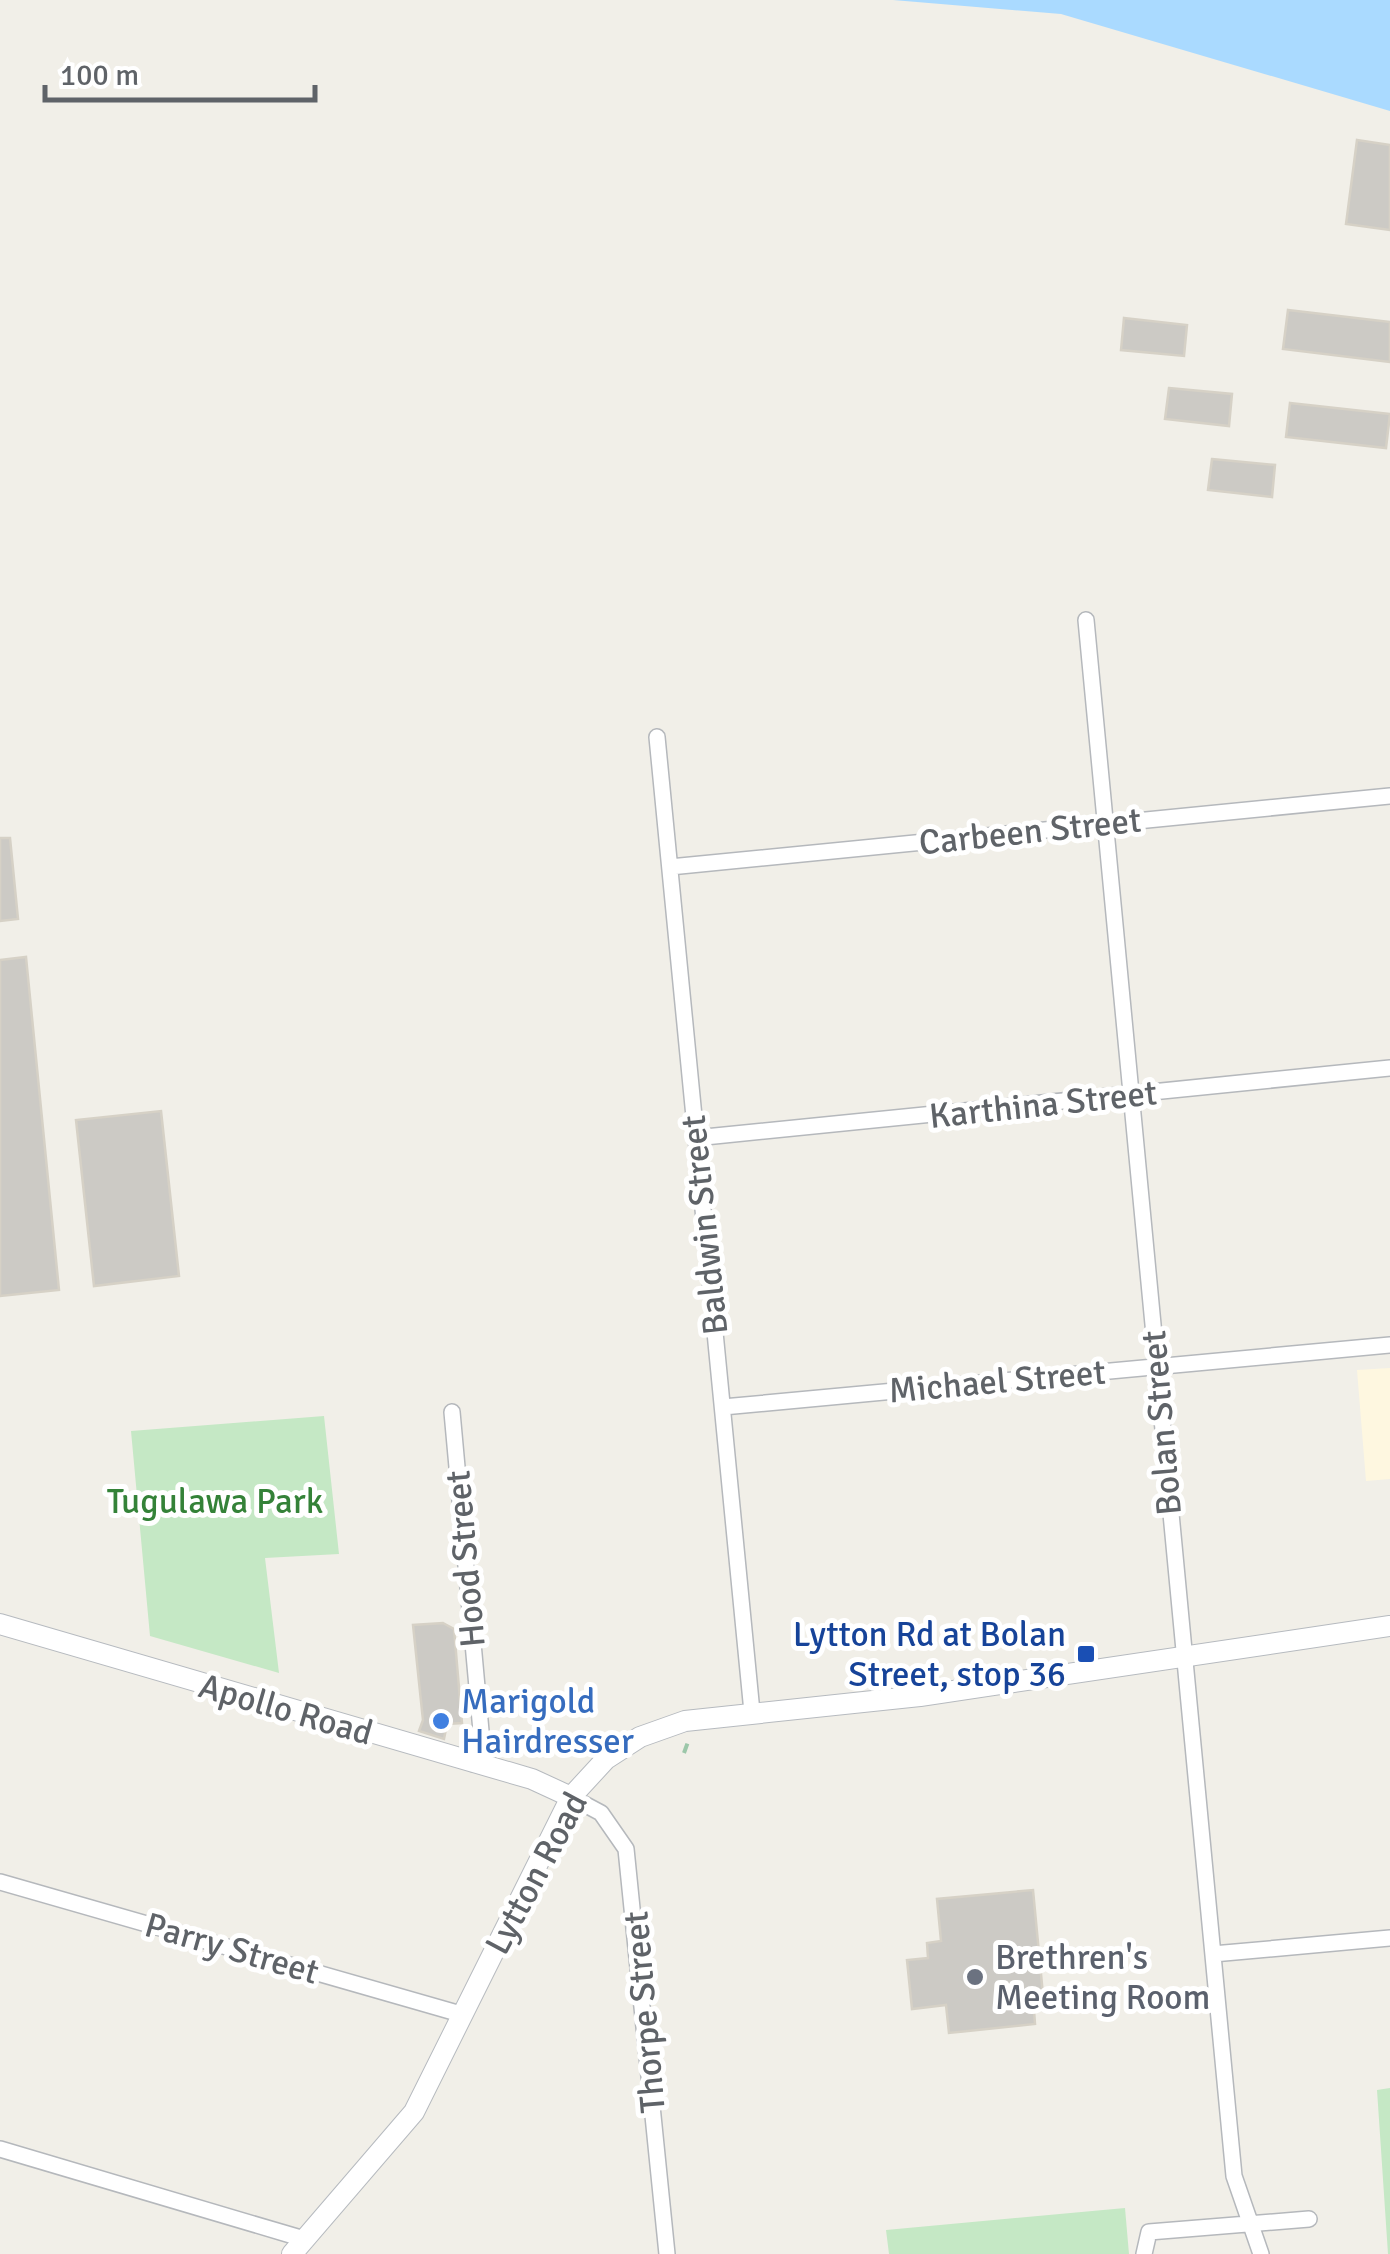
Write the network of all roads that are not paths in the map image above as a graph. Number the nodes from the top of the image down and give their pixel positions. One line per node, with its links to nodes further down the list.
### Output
1 (1086, 620): 4 (street, Bolan Street)
2 (656, 738): 5 (street, Baldwin Street)
3 (1390, 796): 4 (street, Carbeen Street)
4 (1105, 824): 5 (street, Carbeen Street); 7 (street, Bolan Street)
5 (670, 867): 8 (street, Baldwin Street)
6 (1390, 1068): 7 (street, Karthina Street)
7 (1131, 1096): 8 (street, Karthina Street); 10 (street, Bolan Street)
8 (695, 1138): 11 (street, Baldwin Street)
9 (1390, 1345): 10 (street, Michael Street)
10 (1156, 1366): 11 (street, Michael Street); 15 (street, Bolan Street)
11 (724, 1407): 16 (street, Baldwin Street)
12 (452, 1412): 17 (street, Hood Street)
13 (0, 1624): 17 (main road, Apollo Road)
14 (1390, 1626): 15 (main road, Lytton Road)
15 (1184, 1656): 16 (main road, Lytton Road); 21 (street, Bolan Street)
16 (752, 1712): 18 (main road, Lytton Road)
17 (474, 1764): 18 (main road, Apollo Road)
18 (571, 1796): 22 (main road, Lytton Road); 27 (street, Thorpe Street)
19 (0, 1882): 22 (street, Parry Street)
20 (1390, 1938): 21 (street)
21 (1213, 1954): 25 (street, Bolan Street)
22 (464, 2015): 26 (main road, Lytton Road)
23 (0, 2149): 26 (street)
24 (1309, 2219): 25 (street)
25 (1250, 2224): 28 (street); 29 (street, Bolan Street)
26 (298, 2246)
27 (667, 2254)
28 (1144, 2254)
29 (1261, 2254)

